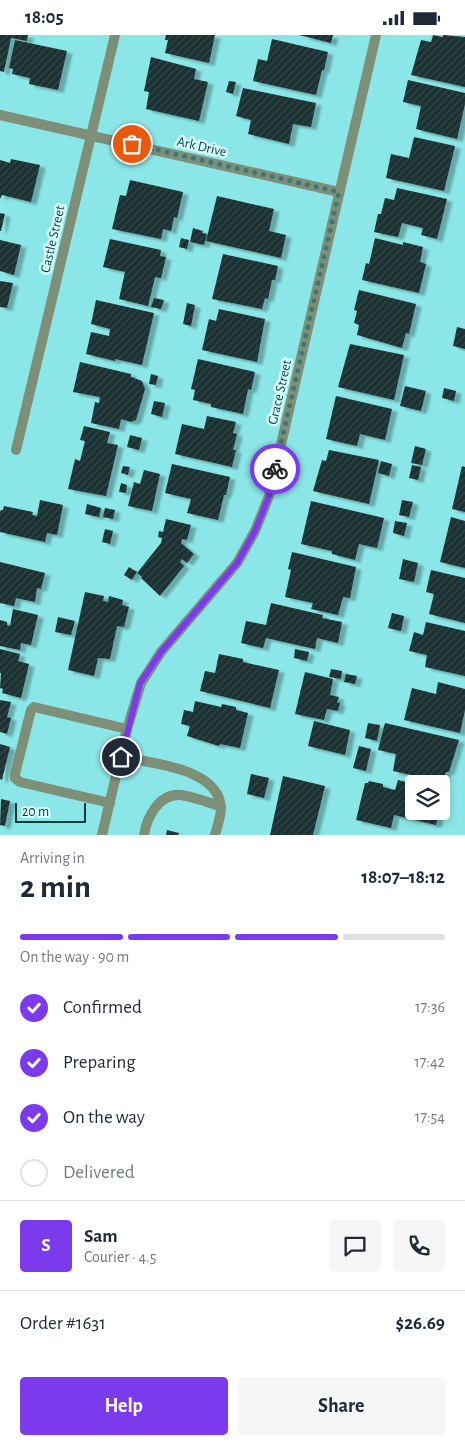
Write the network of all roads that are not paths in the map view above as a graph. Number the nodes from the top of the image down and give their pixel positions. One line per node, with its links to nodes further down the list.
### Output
1 (114, 35): 4 (street, Castle Street)
2 (376, 35): 5 (street, Grace Street)
3 (0, 115): 4 (street, Ark Drive)
4 (91, 134): 5 (street, Ark Drive); 6 (street, Castle Street)
5 (339, 192): 7 (street, Grace Street)
6 (16, 450)
7 (127, 729): 8 (street, Grace Street); 9 (street)
8 (121, 757): 9 (street, Grace Street); 10 (street)
9 (110, 803): 11 (street, Grace Street)
10 (220, 806): 12 (street); 13 (street)
11 (102, 835)
12 (144, 835)
13 (215, 835)

